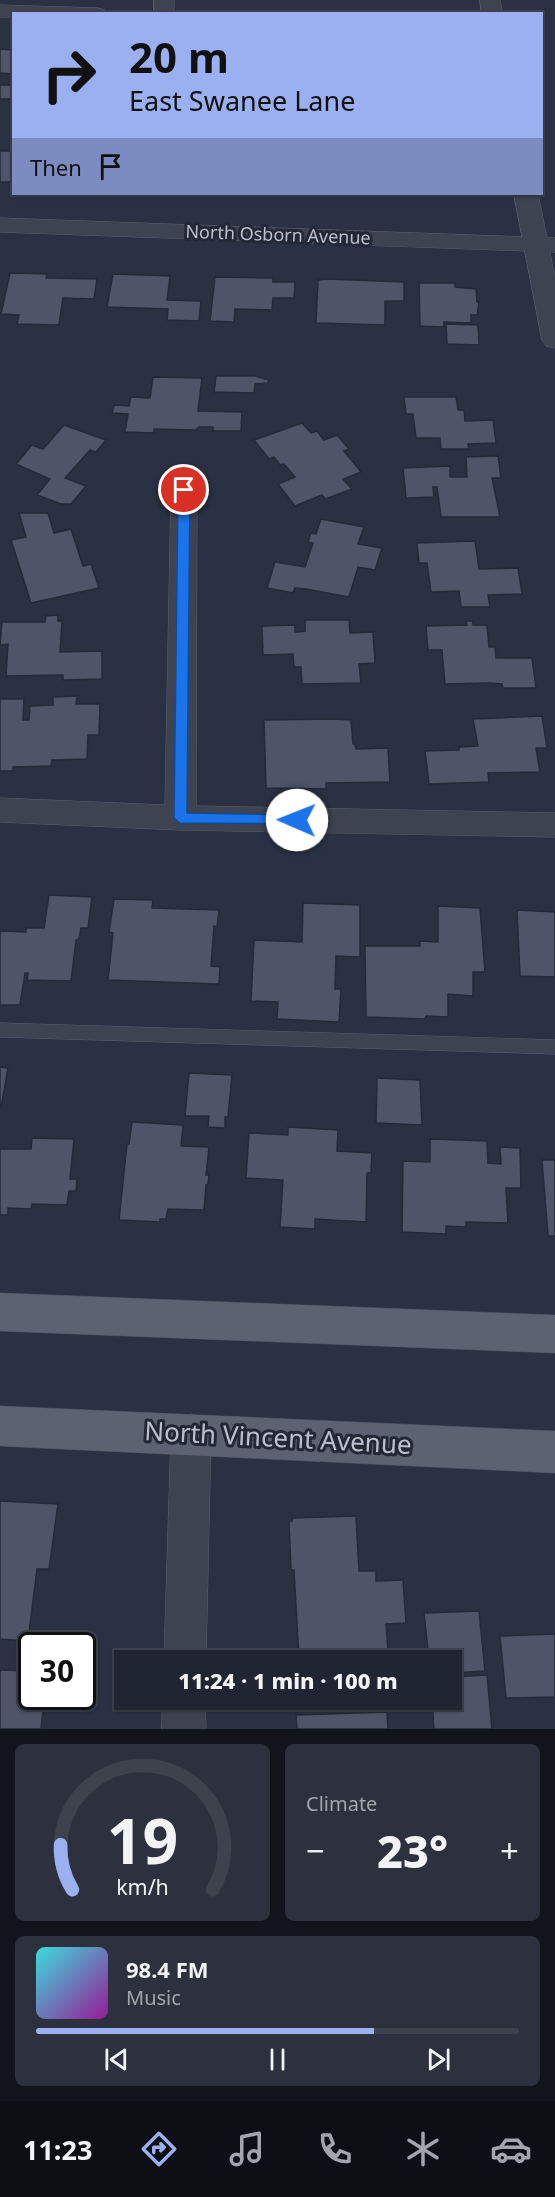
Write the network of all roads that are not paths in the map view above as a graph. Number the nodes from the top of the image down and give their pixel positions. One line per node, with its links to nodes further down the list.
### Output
1 (0, 11): 2 (street)
2 (33, 12)
3 (526, 195): 5 (street)
4 (0, 225): 5 (street, North Osborn Avenue)
5 (545, 245): 6 (street)
6 (555, 340)
7 (184, 490): 9 (street)
8 (0, 810): 9 (street)
9 (180, 818): 10 (street)
10 (555, 825)
11 (0, 1030): 12 (lane)
12 (555, 1047)
13 (0, 1312): 14 (main road)
14 (555, 1334)
15 (0, 1426): 16 (main road, North Vincent Avenue)
16 (191, 1434): 17 (main road, North Vincent Avenue); 18 (street)
17 (555, 1452)
18 (185, 1650)
19 (184, 1710): 20 (street)
20 (184, 1729)

